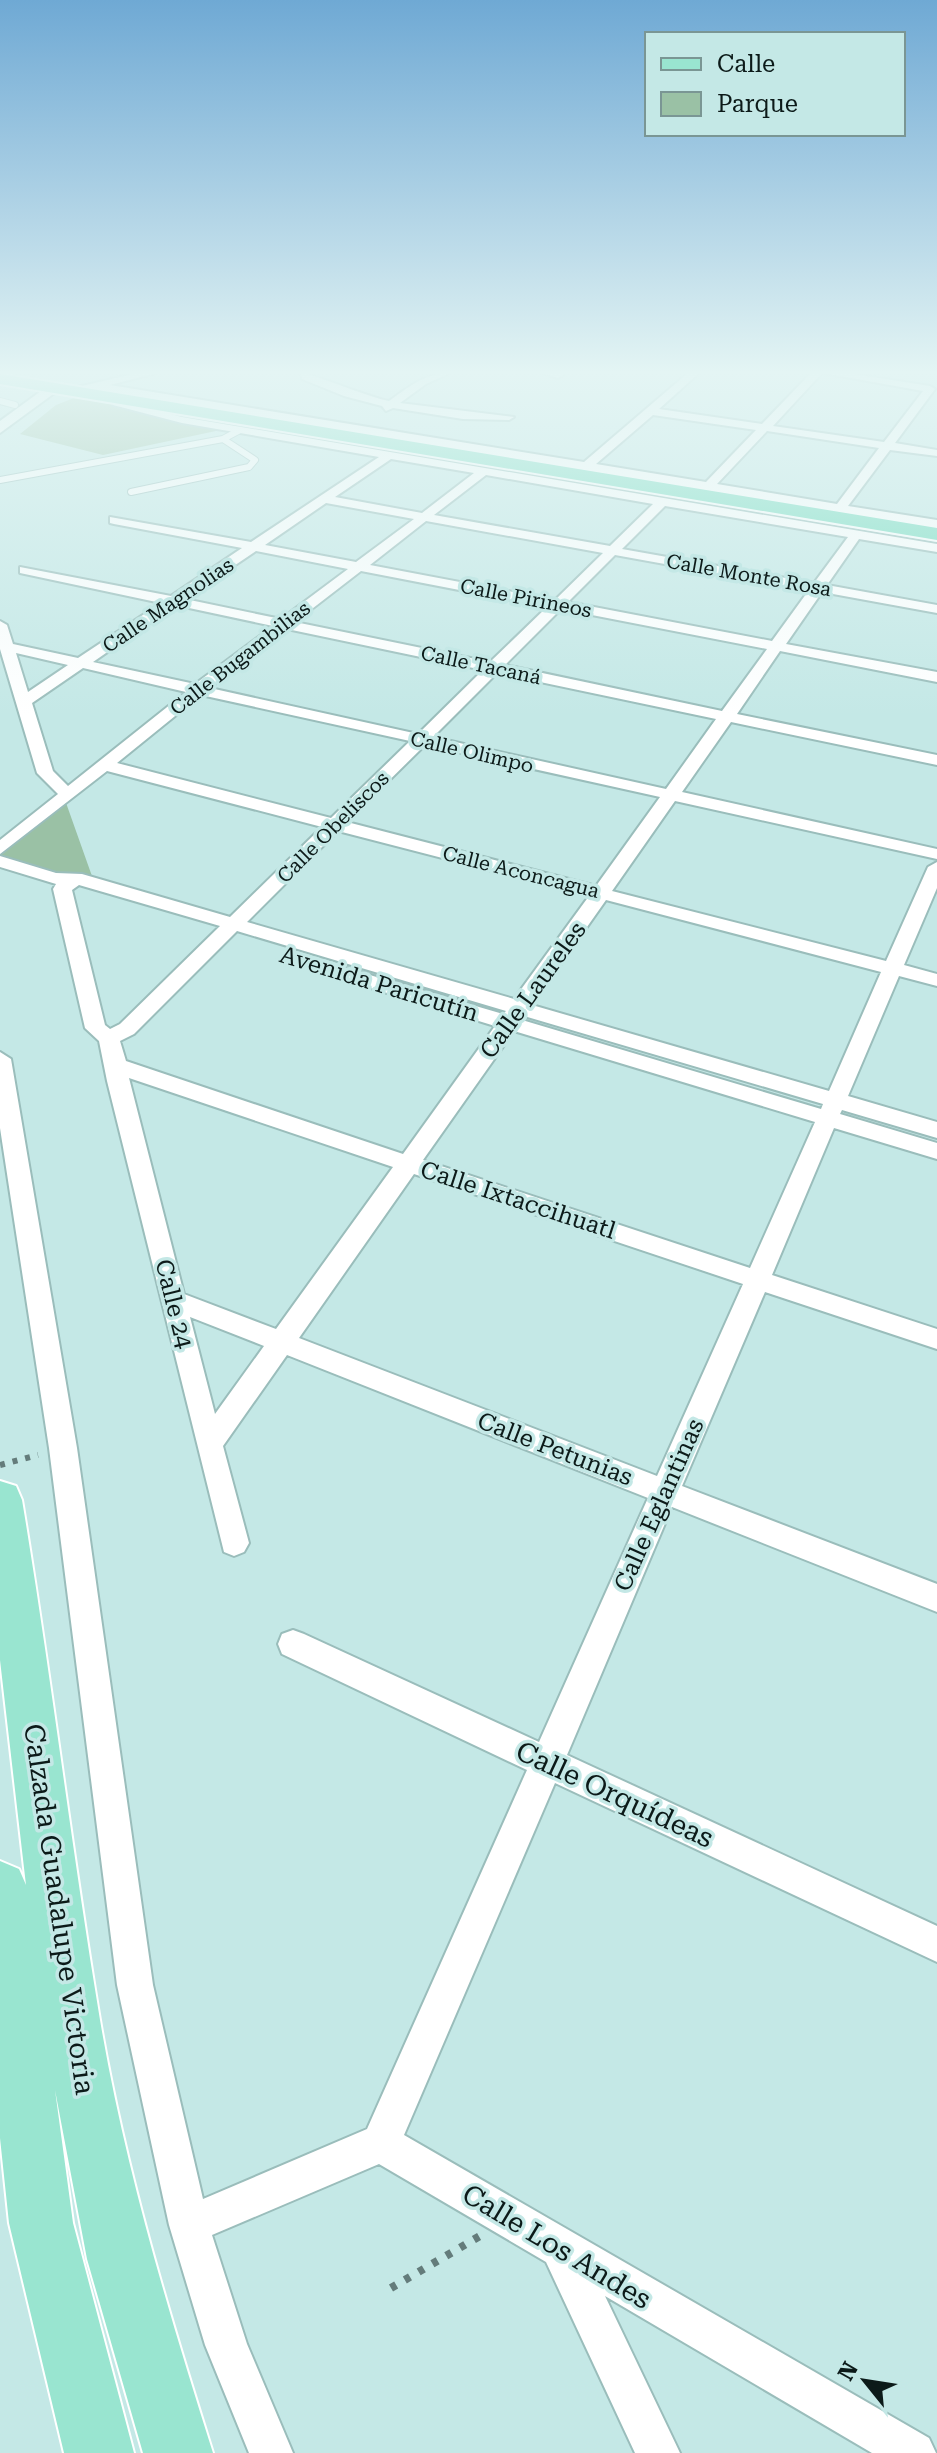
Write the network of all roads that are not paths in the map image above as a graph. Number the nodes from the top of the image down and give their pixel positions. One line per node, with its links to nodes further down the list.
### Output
1 (152, 487): 8 (lane)
2 (341, 487): 9 (street, Calle Magnolias)
3 (463, 487): 12 (street, Calle Bugambilias)
4 (582, 487): 10 (street)
5 (653, 487): 16 (highway)
6 (718, 487): 11 (street)
7 (856, 487): 11 (street)
8 (131, 492)
9 (324, 499): 12 (street, Calle Monte Rosa); 17 (street, Calle Magnolias)
10 (663, 501): 15 (street); 19 (street, Calle Obeliscos)
11 (840, 508): 14 (street)
12 (424, 517): 19 (street, Calle Monte Rosa); 20 (street, Calle Bugambilias)
13 (114, 520): 17 (street, Calle Pirineos)
14 (937, 524)
15 (856, 534): 18 (street); 22 (street, Calle Laureles)
16 (937, 537)
17 (254, 547): 20 (street, Calle Pirineos); 23 (street, Calle Magnolias)
18 (937, 548)
19 (612, 551): 22 (street, Calle Monte Rosa); 24 (street, Calle Obeliscos)
20 (359, 567): 24 (street, Calle Pirineos); 26 (street, Calle Bugambilias)
21 (25, 570): 23 (street, Calle Tacaná)
22 (819, 588): 25 (street, Calle Monte Rosa); 28 (street, Calle Laureles)
23 (174, 601): 26 (street, Calle Tacaná); 30 (street, Calle Magnolias)
24 (558, 605): 28 (street, Calle Pirineos); 31 (street, Calle Obeliscos)
25 (937, 609)
26 (284, 624): 31 (street, Calle Tacaná); 33 (street, Calle Bugambilias)
27 (0, 625): 29 (street)
28 (778, 646): 32 (street, Calle Pirineos); 35 (street, Calle Laureles)
29 (7, 647): 30 (street, Calle Olimpo); 34 (street)
30 (82, 662): 33 (street, Calle Olimpo); 34 (street, Calle Magnolias)
31 (494, 668): 35 (street, Calle Tacaná); 36 (street, Calle Obeliscos)
32 (937, 677)
33 (199, 689): 36 (street, Calle Olimpo); 38 (street, Calle Bugambilias)
34 (26, 700): 39 (street)
35 (728, 717): 37 (street, Calle Tacaná); 40 (street, Calle Laureles)
36 (421, 740): 40 (street, Calle Olimpo); 41 (street, Calle Obeliscos)
37 (937, 760)
38 (104, 765): 39 (street, Calle Bugambilias); 41 (street, Calle Aconcagua)
39 (67, 794): 42 (street, Calle Bugambilias)
40 (670, 798): 43 (street, Calle Olimpo); 47 (street, Calle Laureles)
41 (336, 824): 47 (street, Calle Aconcagua); 48 (street, Calle Obeliscos)
42 (0, 849)
43 (937, 854)
44 (0, 861): 46 (street, Avenida Paricutín)
45 (937, 867): 49 (street, Calle Eglantinas)
46 (64, 882): 48 (street, Avenida Paricutín); 52 (street, Calle 24)
47 (603, 893): 49 (street, Calle Aconcagua); 51 (street, Calle Laureles)
48 (228, 931): 51 (street, Avenida Paricutín); 52 (street, Calle Obeliscos)
49 (893, 969): 50 (street, Calle Aconcagua); 54 (street, Calle Eglantinas)
50 (937, 980)
51 (515, 1016): 54 (street, Avenida Paricutín); 57 (street, Calle Laureles)
52 (112, 1050): 57 (street, Calle Ixtaccihuatl); 59 (street, Calle 24)
53 (0, 1059): 72 (street)
54 (831, 1110): 55 (street, Avenida Paricutín); 56 (street, Avenida Paricutín); 58 (street, Calle Eglantinas)
55 (937, 1130)
56 (937, 1151)
57 (409, 1164): 58 (street, Calle Ixtaccihuatl); 61 (street, Calle Laureles)
58 (757, 1279): 60 (street, Calle Ixtaccihuatl); 63 (street, Calle Eglantinas)
59 (173, 1300): 61 (street, Calle Petunias); 62 (street, Calle 24)
60 (937, 1339)
61 (282, 1342): 62 (street, Calle Laureles); 63 (street, Calle Petunias)
62 (209, 1444): 65 (street, Calle 24)
63 (665, 1492): 66 (street, Calle Petunias); 68 (street, Calle Eglantinas)
64 (0, 1500): 75 (main road, Calzada Guadalupe Victoria)
65 (234, 1543)
66 (937, 1598)
67 (293, 1644): 68 (street, Calle Orquídeas)
68 (547, 1762): 70 (street, Calle Orquídeas); 71 (street, Calle Eglantinas)
69 (0, 1888): 74 (main road)
70 (937, 1944)
71 (381, 2143): 72 (street); 73 (street, Calle Los Andes)
72 (189, 2225): 76 (street)
73 (562, 2251): 77 (street); 78 (street, Calle Los Andes)
74 (99, 2453)
75 (178, 2453)
76 (271, 2453)
77 (658, 2453)
78 (914, 2453)

